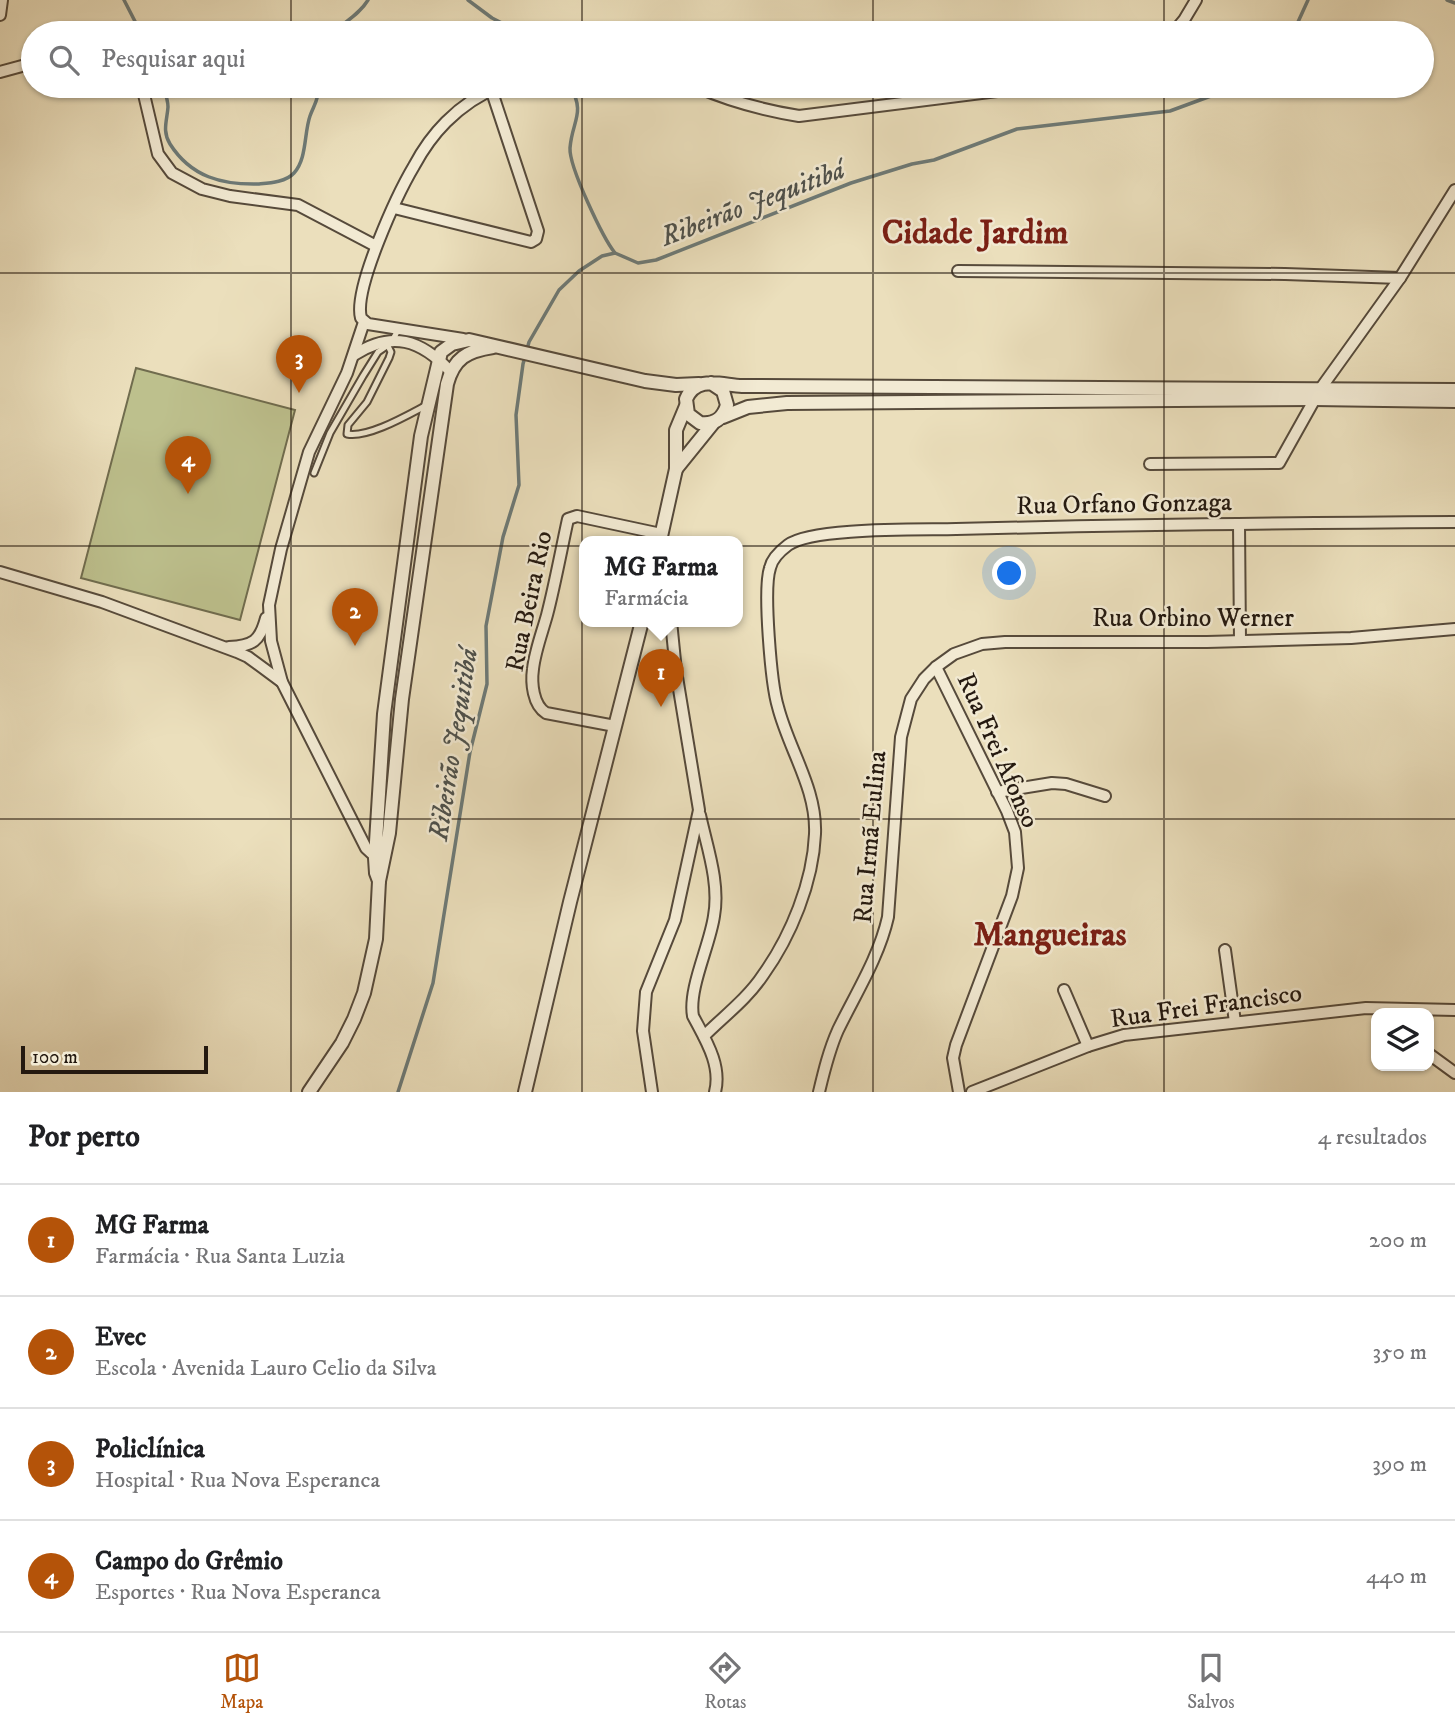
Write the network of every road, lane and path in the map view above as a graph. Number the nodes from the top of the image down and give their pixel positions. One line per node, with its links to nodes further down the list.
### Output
1 (2, 0): 3 (street)
2 (1196, 0): 4 (street)
3 (0, 15)
4 (1183, 21)
5 (21, 66): 6 (street)
6 (2, 70)
7 (145, 98): 14 (street)
8 (477, 98): 13 (street)
9 (499, 98): 13 (street)
10 (722, 98): 11 (street)
11 (942, 98)
12 (1455, 190): 16 (street)
13 (394, 208): 14 (street)
14 (376, 246): 17 (street)
15 (958, 271): 16 (street)
16 (1400, 278): 27 (street)
17 (364, 322): 18 (street); 21 (street)
18 (393, 339): 19 (street); 21 (street); 22 (street); 29 (lane); 36 (lane)
19 (469, 340): 20 (street); 22 (street)
20 (502, 348): 23 (street); 24 (street)
21 (354, 356): 46 (street)
22 (438, 359): 23 (street); 29 (street)
23 (450, 371): 33 (street)
24 (645, 381): 25 (street); 30 (street)
25 (706, 383): 27 (street); 30 (street); 31 (street)
26 (1455, 390): 27 (street)
27 (1317, 393): 28 (street); 31 (street); 34 (street)
28 (1455, 401)
29 (429, 404): 32 (street)
30 (686, 405): 31 (street); 35 (street)
31 (718, 421): 35 (street)
32 (418, 460): 33 (street); 39 (street)
33 (435, 461): 40 (street)
34 (1150, 464)
35 (676, 469): 42 (street)
36 (314, 473)
37 (1455, 522): 38 (street, Rua Orfano Gonzaga)
38 (1239, 524): 50 (street); 69 (street, Rua Orfano Gonzaga)
39 (409, 528): 40 (street); 44 (street)
40 (426, 529): 45 (street)
41 (653, 536): 56 (street, Rua Beira Rio)
42 (661, 536)
43 (0, 572): 51 (street)
44 (401, 591): 45 (street); 54 (street)
45 (417, 593): 55 (street)
46 (269, 605): 51 (street); 53 (street)
47 (640, 627): 56 (street)
48 (672, 627): 61 (street)
49 (1455, 629): 50 (street, Rua Orbino Werner)
50 (1240, 641): 52 (street, Rua Orbino Werner)
51 (226, 648): 53 (street)
52 (936, 667): 57 (street, Rua Frei Afonso); 77 (street, Rua Irmã Eulina)
53 (282, 682): 62 (street)
54 (384, 714): 55 (street); 59 (street)
55 (400, 716): 60 (street)
56 (615, 726): 74 (street)
57 (997, 792): 58 (street); 78 (street, Rua Frei Afonso)
58 (1105, 796)
59 (378, 801): 60 (street); 62 (street)
60 (392, 802): 62 (street)
61 (699, 810): 69 (street); 75 (street)
62 (380, 860): 73 (street)
63 (1225, 950): 68 (street)
64 (1064, 990): 70 (street)
65 (1366, 1008): 66 (street, Rua Frei Francisco); 67 (street); 68 (street, Rua Frei Francisco)
66 (1455, 1010)
67 (1371, 1012)
68 (1235, 1022): 70 (street, Rua Frei Francisco)
69 (704, 1037): 76 (street)
70 (1088, 1045): 79 (street, Rua Frei Francisco)
71 (1434, 1058): 72 (street)
72 (1455, 1073)
73 (307, 1090)
74 (525, 1092)
75 (652, 1092)
76 (715, 1092)
77 (819, 1092)
78 (959, 1092)
79 (972, 1092)

